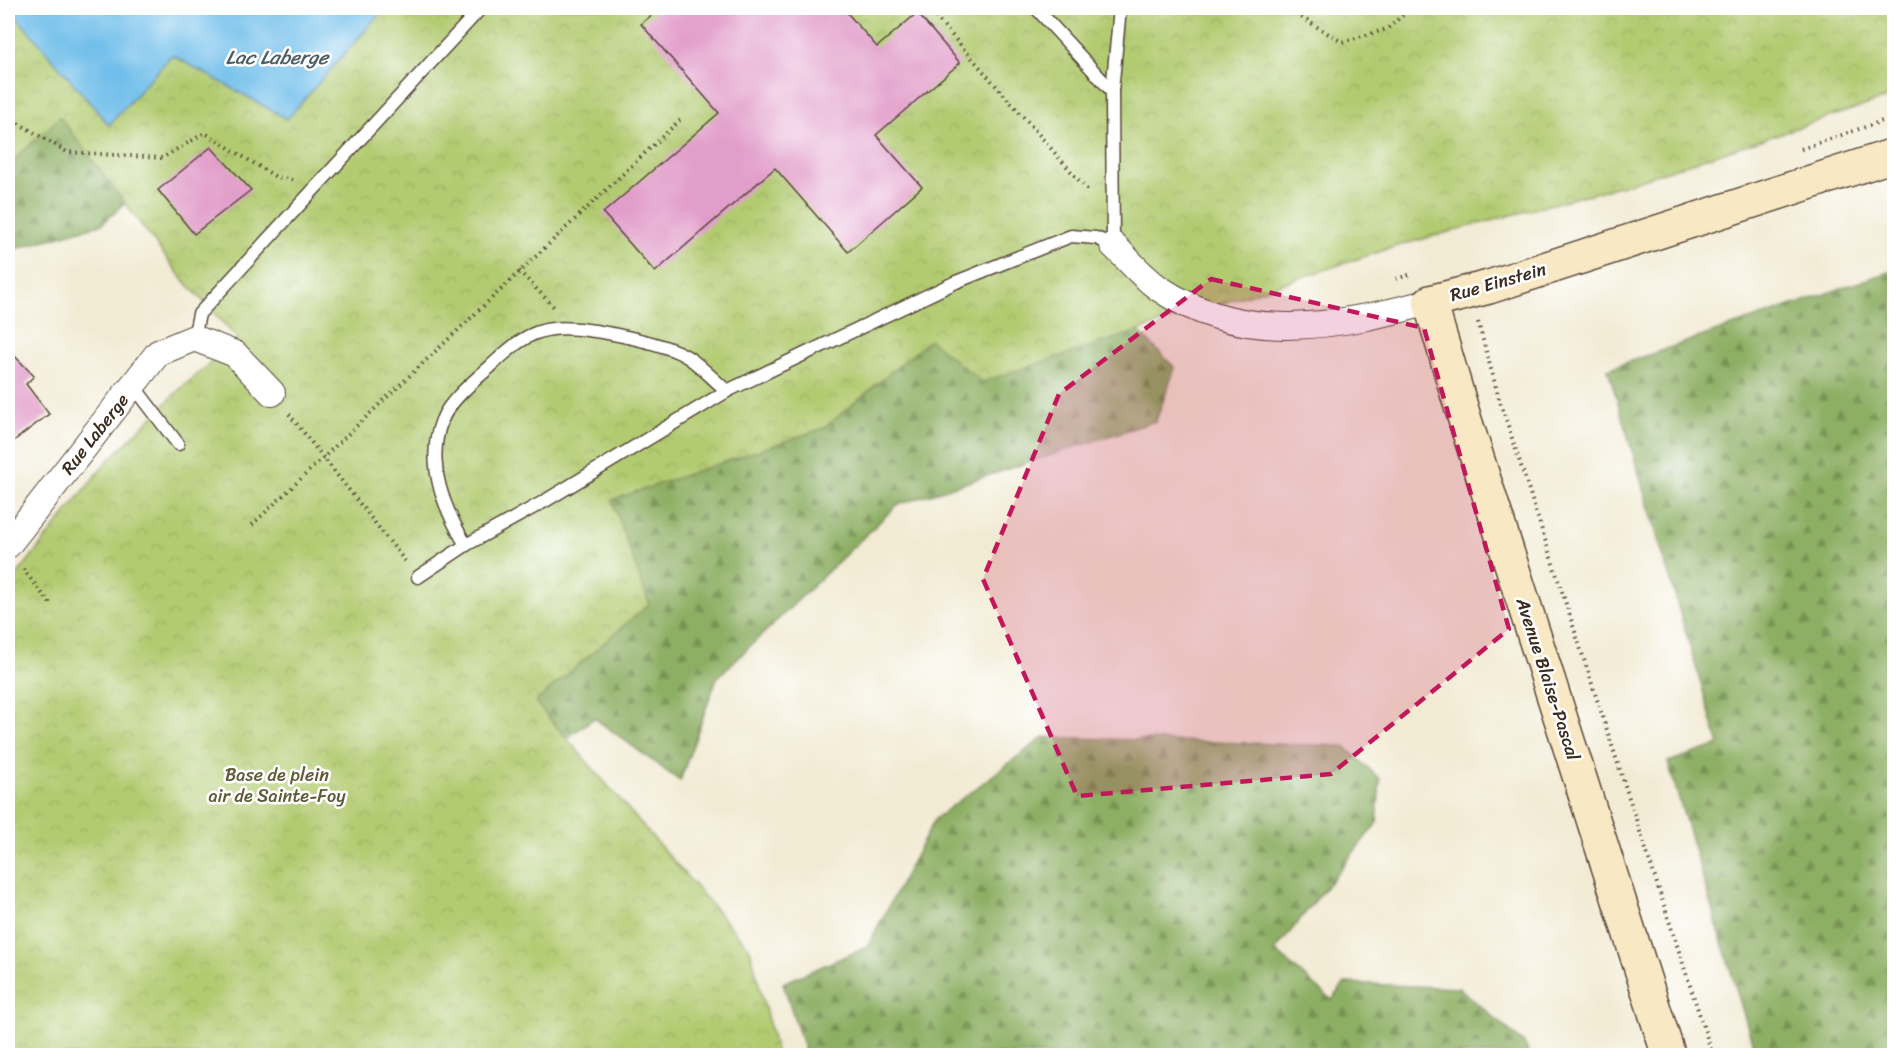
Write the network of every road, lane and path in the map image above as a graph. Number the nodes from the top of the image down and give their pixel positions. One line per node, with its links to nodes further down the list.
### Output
1 (481, 8): 11 (lane)
2 (928, 8): 12 (path)
3 (1036, 8): 7 (lane)
4 (1120, 8): 7 (lane)
5 (1286, 8): 6 (path)
6 (1411, 8)
7 (1112, 91): 13 (lane)
8 (8, 117): 11 (path)
9 (680, 120): 14 (path)
10 (1894, 155): 16 (street, Rue Einstein)
11 (318, 184): 18 (lane)
12 (1093, 198)
13 (1113, 245): 16 (street, Rue Einstein); 21 (lane)
14 (519, 271): 17 (path); 24 (path)
15 (1394, 279): 16 (path)
16 (1423, 287): 31 (street, Avenue Blaise-Pascal)
17 (573, 327): 21 (lane); 27 (lane)
18 (194, 338): 20 (street, Rue Laberge); 22 (street)
19 (1485, 348): 32 (path)
20 (133, 385): 23 (lane); 26 (street, Rue Laberge)
21 (727, 391): 27 (lane)
22 (272, 393): 24 (path)
23 (178, 444)
24 (323, 456): 25 (path); 29 (path)
25 (252, 525)
26 (8, 545)
27 (466, 545): 29 (lane)
28 (22, 568): 30 (path)
29 (418, 577)
30 (52, 606)
31 (1669, 1056)
32 (1713, 1056)

